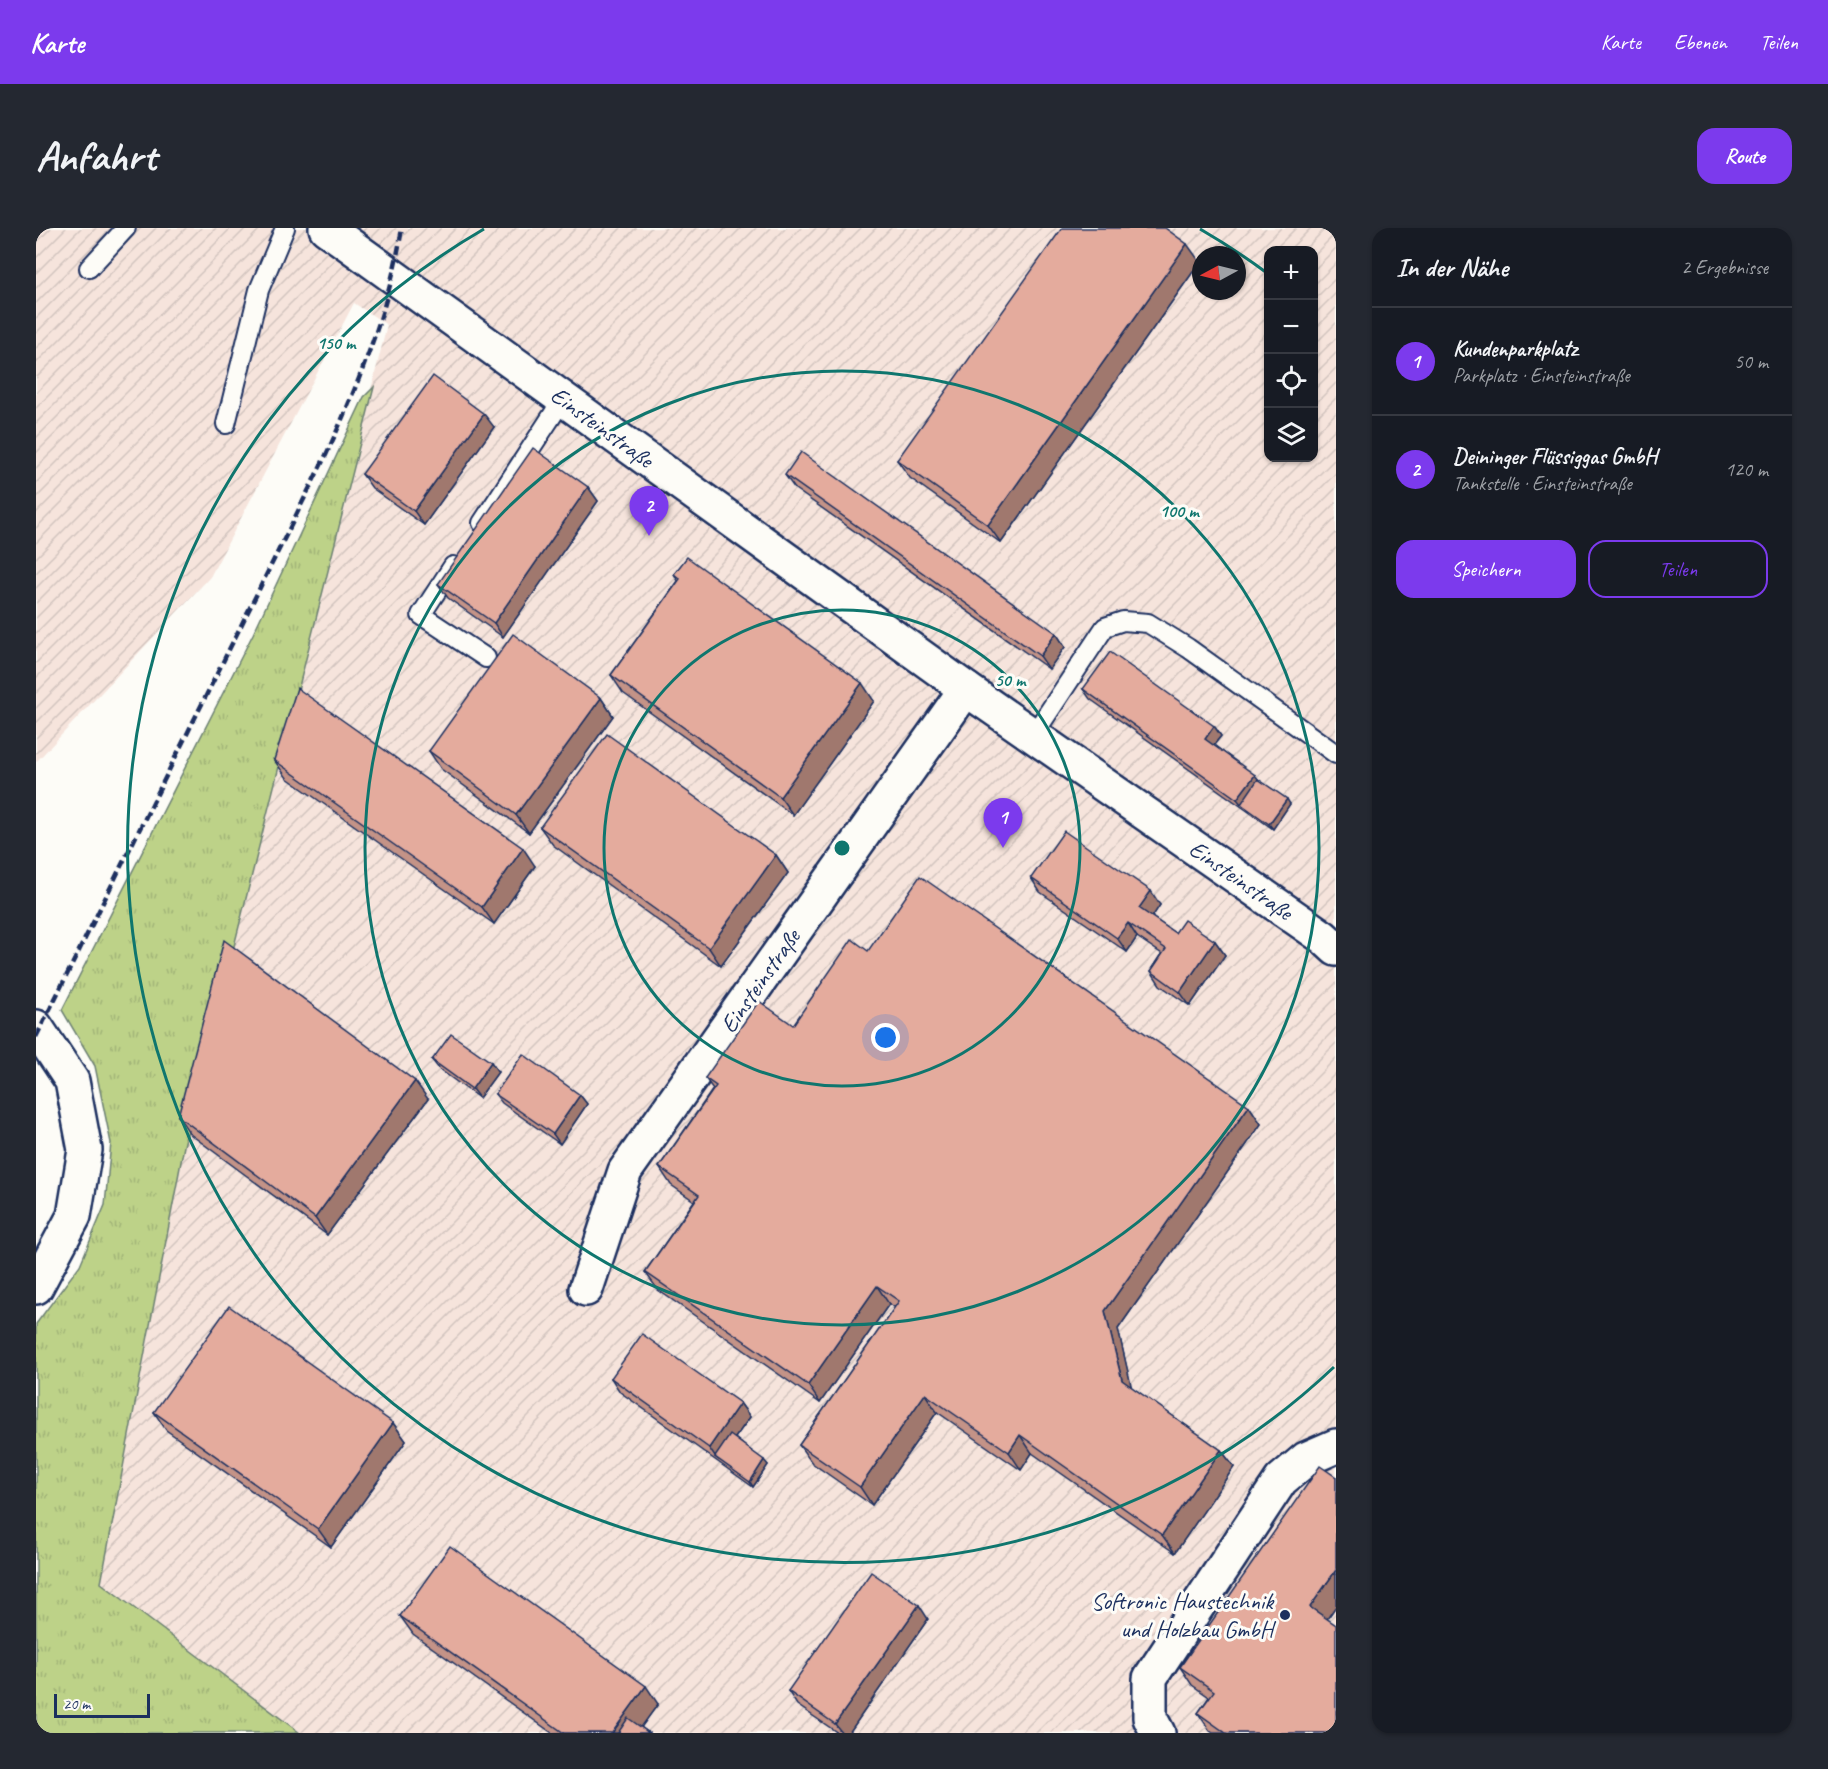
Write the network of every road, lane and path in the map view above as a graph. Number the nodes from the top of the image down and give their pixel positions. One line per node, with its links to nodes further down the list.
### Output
1 (126, 228): 4 (lane)
2 (285, 228): 6 (lane)
3 (326, 228): 5 (street, Einsteinstraße)
4 (89, 268)
5 (563, 399): 7 (lane); 8 (street, Einsteinstraße)
6 (226, 424)
7 (486, 658)
8 (966, 689): 9 (street, Einsteinstraße); 14 (street, Einsteinstraße)
9 (1034, 734): 10 (lane); 11 (street, Einsteinstraße)
10 (1336, 754)
11 (1336, 950)
12 (36, 1027): 13 (street)
13 (36, 1287)
14 (586, 1289)
15 (1336, 1446): 16 (street)
16 (1158, 1733)

